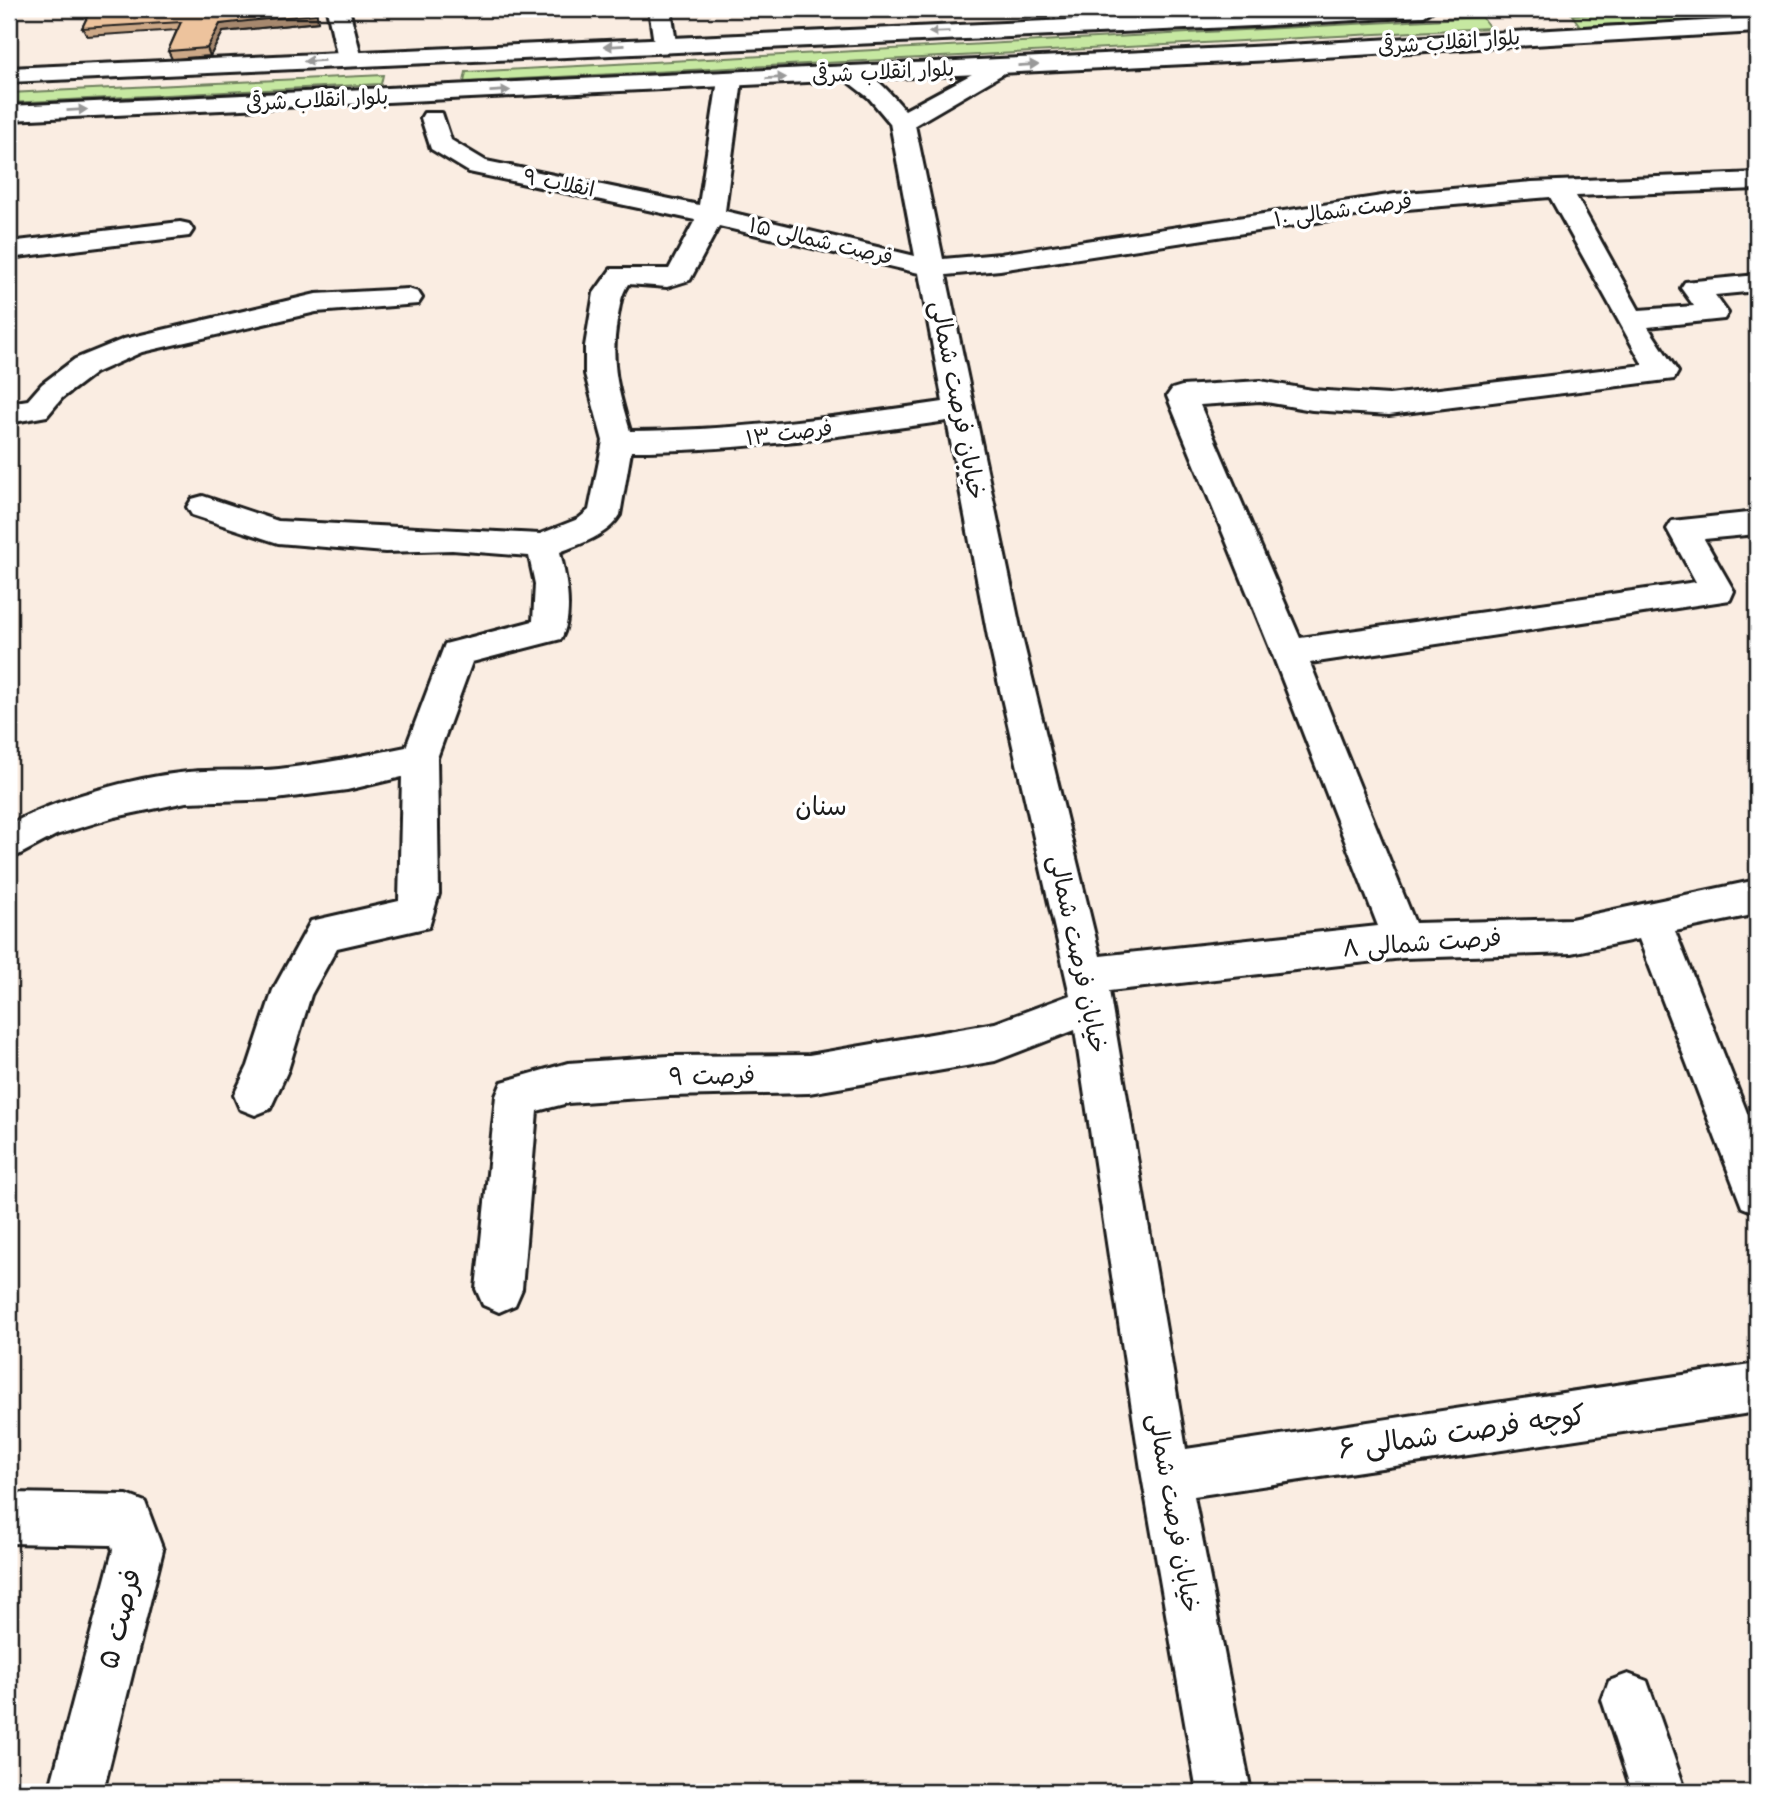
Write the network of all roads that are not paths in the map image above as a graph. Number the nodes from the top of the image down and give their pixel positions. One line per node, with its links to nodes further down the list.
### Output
1 (338, 9): 8 (street)
2 (660, 9): 5 (street)
3 (1424, 9): 5 (street, بلوار انقلاب شرقی, one-way to 5)
4 (1757, 25): 9 (street, بلوار انقلاب شرقی, one-way to 4)
5 (665, 43): 6 (street, بلوار انقلاب شرقی, one-way to 6)
6 (474, 54): 7 (street, بلوار انقلاب شرقی); 13 (street)
7 (377, 58): 8 (street, بلوار انقلاب شرقی); 14 (street)
8 (350, 60): 11 (street, بلوار انقلاب شرقی, one-way to 11)
9 (998, 67): 10 (street, بلوار انقلاب شرقی); 17 (street)
10 (850, 74): 12 (street, بلوار انقلاب شرقی, one-way to 10); 17 (street)
11 (9, 75)
12 (730, 80): 13 (street, بلوار انقلاب شرقی, one-way to 12); 20 (street)
13 (464, 93): 14 (street, بلوار انقلاب شرقی)
14 (366, 97): 15 (street, بلوار انقلاب شرقی, one-way to 14)
15 (9, 113)
16 (433, 118): 20 (street, انقلاب ۹)
17 (902, 122): 23 (street, خیابان فرصت شمالی)
18 (1757, 181): 19 (street, فرصت شمالی ۱۰)
19 (1559, 189): 23 (street, فرصت شمالی ۱۰); 26 (street)
20 (710, 215): 23 (street, فرصت شمالی ۱۵); 29 (street)
21 (180, 230): 22 (street)
22 (9, 250)
23 (931, 268): 27 (street, خیابان فرصت شمالی)
24 (1757, 283): 26 (street)
25 (408, 298): 28 (street)
26 (1630, 319): 33 (street)
27 (960, 409): 29 (street, فرصت ۱۳); 39 (street, خیابان فرصت شمالی)
28 (9, 413)
29 (618, 442): 32 (street)
30 (202, 507): 32 (street)
31 (1757, 523): 33 (street)
32 (543, 546): 34 (street)
33 (1289, 653): 38 (street)
34 (419, 758): 35 (street); 40 (street)
35 (9, 844)
36 (1757, 897): 37 (street, فرصت شمالی ۸)
37 (1651, 920): 38 (street, فرصت شمالی ۸); 41 (street)
38 (1403, 942): 39 (street, فرصت شمالی ۸)
39 (1089, 990): 42 (street, فرصت ۹); 44 (street, خیابان فرصت شمالی)
40 (255, 1095)
41 (1757, 1192)
42 (499, 1289)
43 (1757, 1388): 44 (street, کوچه فرصت شمالی ۶)
44 (1166, 1476): 48 (street, خیابان فرصت شمالی)
45 (9, 1518): 47 (street, فرصت ۵)
46 (1628, 1700): 49 (street)
47 (76, 1792)
48 (1224, 1792)
49 (1659, 1792)

